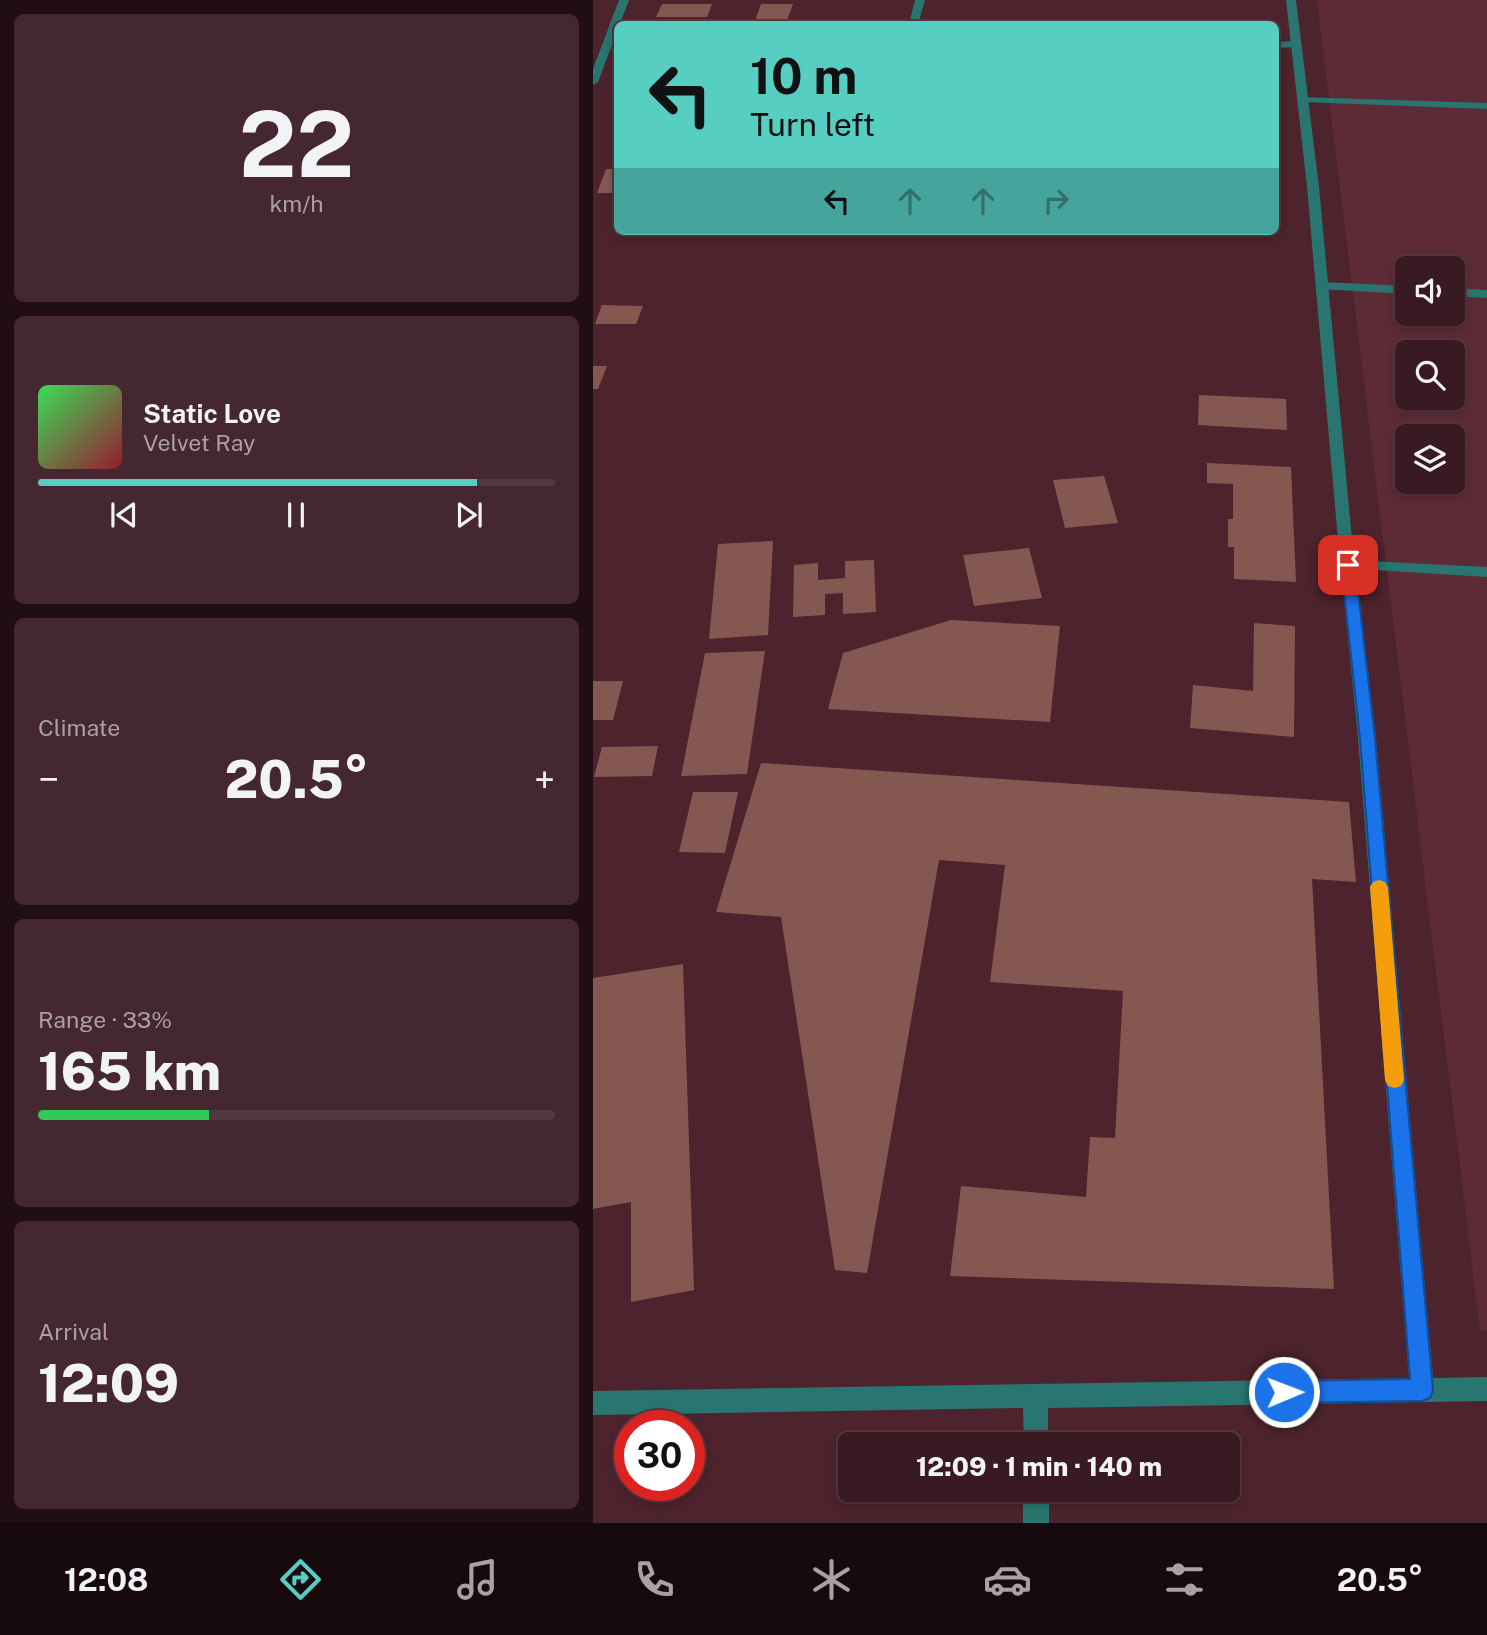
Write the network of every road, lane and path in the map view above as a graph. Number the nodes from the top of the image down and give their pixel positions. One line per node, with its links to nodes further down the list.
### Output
1 (623, 0): 4 (street)
2 (920, 0): 5 (street)
3 (1291, 0): 8 (street)
4 (615, 21)
5 (914, 21)
6 (614, 25): 9 (street)
7 (1279, 44): 8 (street)
8 (1297, 44): 10 (street)
9 (593, 82)
10 (1303, 99): 11 (street); 12 (street)
11 (1487, 106)
12 (1322, 286): 13 (street); 16 (street)
13 (1395, 289)
14 (1465, 293): 15 (street)
15 (1487, 294)
16 (1348, 565): 17 (street); 19 (street)
17 (1487, 572)
18 (1487, 1389): 19 (street)
19 (1422, 1390): 20 (street)
20 (1035, 1396): 21 (street); 22 (street)
21 (593, 1403)
22 (1036, 1432)
23 (1036, 1502): 24 (street)
24 (1036, 1523)

